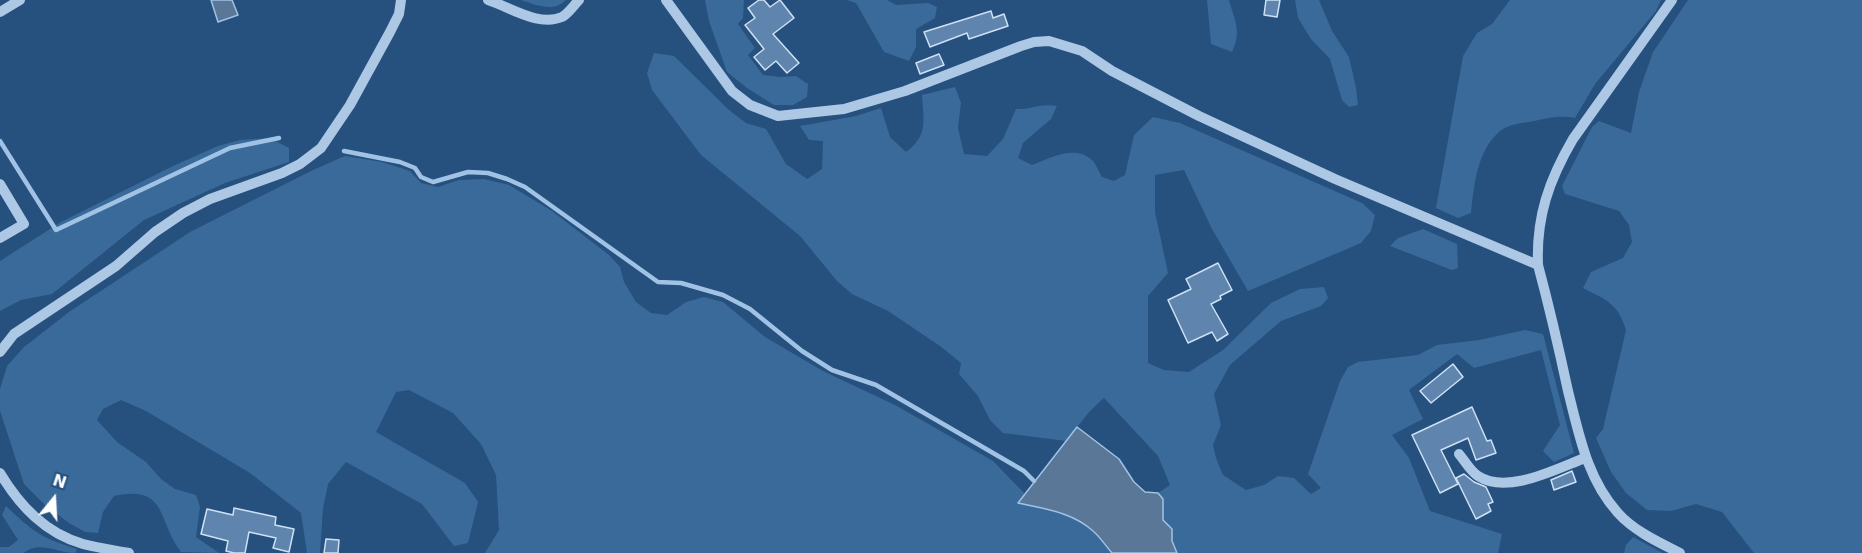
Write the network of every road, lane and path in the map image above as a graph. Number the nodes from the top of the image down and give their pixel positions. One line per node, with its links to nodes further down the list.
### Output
1 (20, 0): 7 (street)
2 (401, 0): 11 (street)
3 (488, 0): 4 (street)
4 (579, 0)
5 (666, 0): 10 (street)
6 (1672, 0): 10 (street)
7 (0, 12)
8 (0, 183): 9 (street)
9 (0, 238)
10 (1538, 265): 13 (street)
11 (0, 352)
12 (1459, 454): 13 (street)
13 (1585, 458): 16 (street)
14 (0, 473): 15 (street)
15 (129, 553)
16 (1680, 553)

